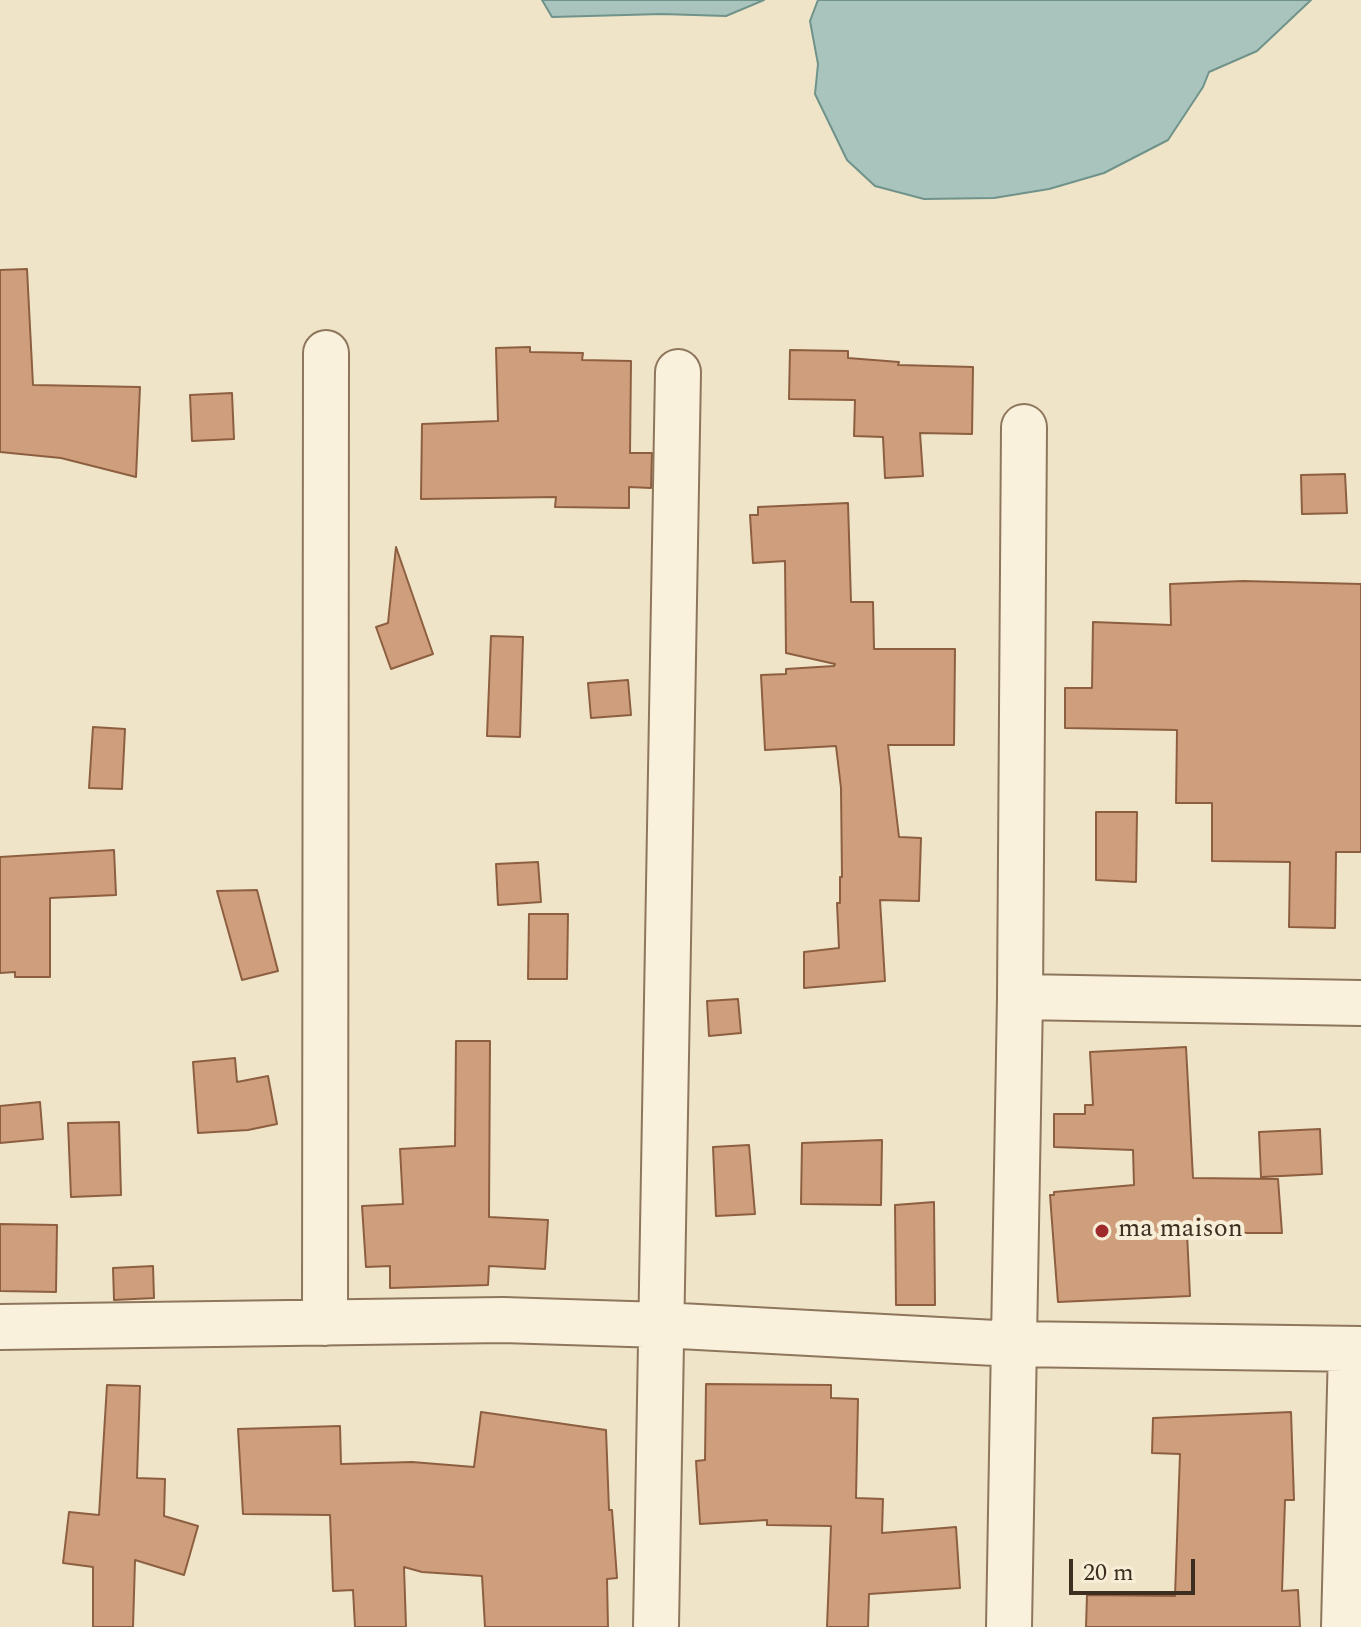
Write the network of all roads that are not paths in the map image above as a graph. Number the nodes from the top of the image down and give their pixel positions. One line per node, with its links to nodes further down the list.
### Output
1 (326, 353): 6 (street)
2 (678, 372): 7 (street)
3 (1024, 427): 4 (street)
4 (1020, 997): 5 (street); 9 (street)
5 (1361, 1003)
6 (325, 1323): 7 (street); 8 (street)
7 (661, 1325): 9 (street); 11 (street)
8 (0, 1327)
9 (1014, 1344): 10 (street); 12 (street)
10 (1356, 1349): 13 (street)
11 (656, 1627)
12 (1009, 1627)
13 (1344, 1627)

